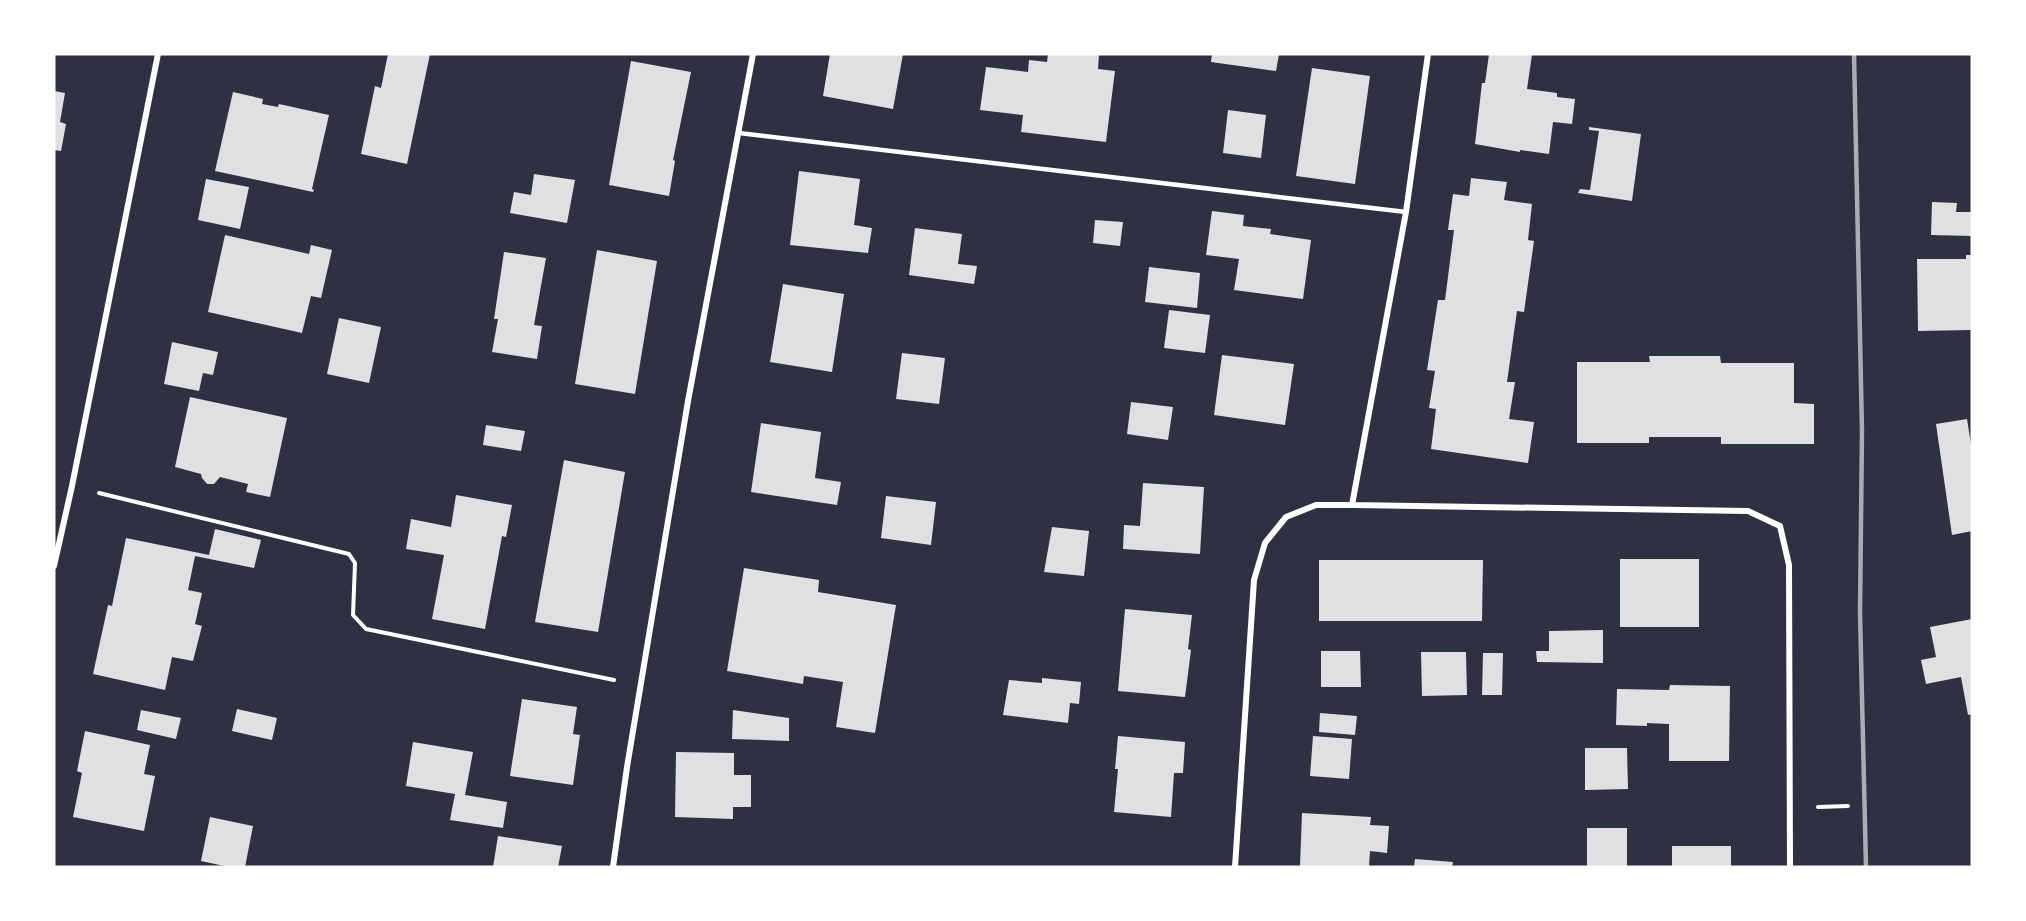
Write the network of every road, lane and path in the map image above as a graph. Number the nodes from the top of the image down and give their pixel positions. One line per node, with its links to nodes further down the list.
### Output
1 (158, 54): 6 (street)
2 (753, 54): 4 (street)
3 (1428, 54): 5 (street)
4 (739, 133): 5 (lane); 9 (street)
5 (1406, 212): 7 (street)
6 (72, 486): 8 (street); 9 (path)
7 (1352, 505): 11 (street); 12 (street)
8 (54, 566)
9 (641, 686): 10 (street)
10 (613, 867)
11 (1235, 867)
12 (1790, 867)

